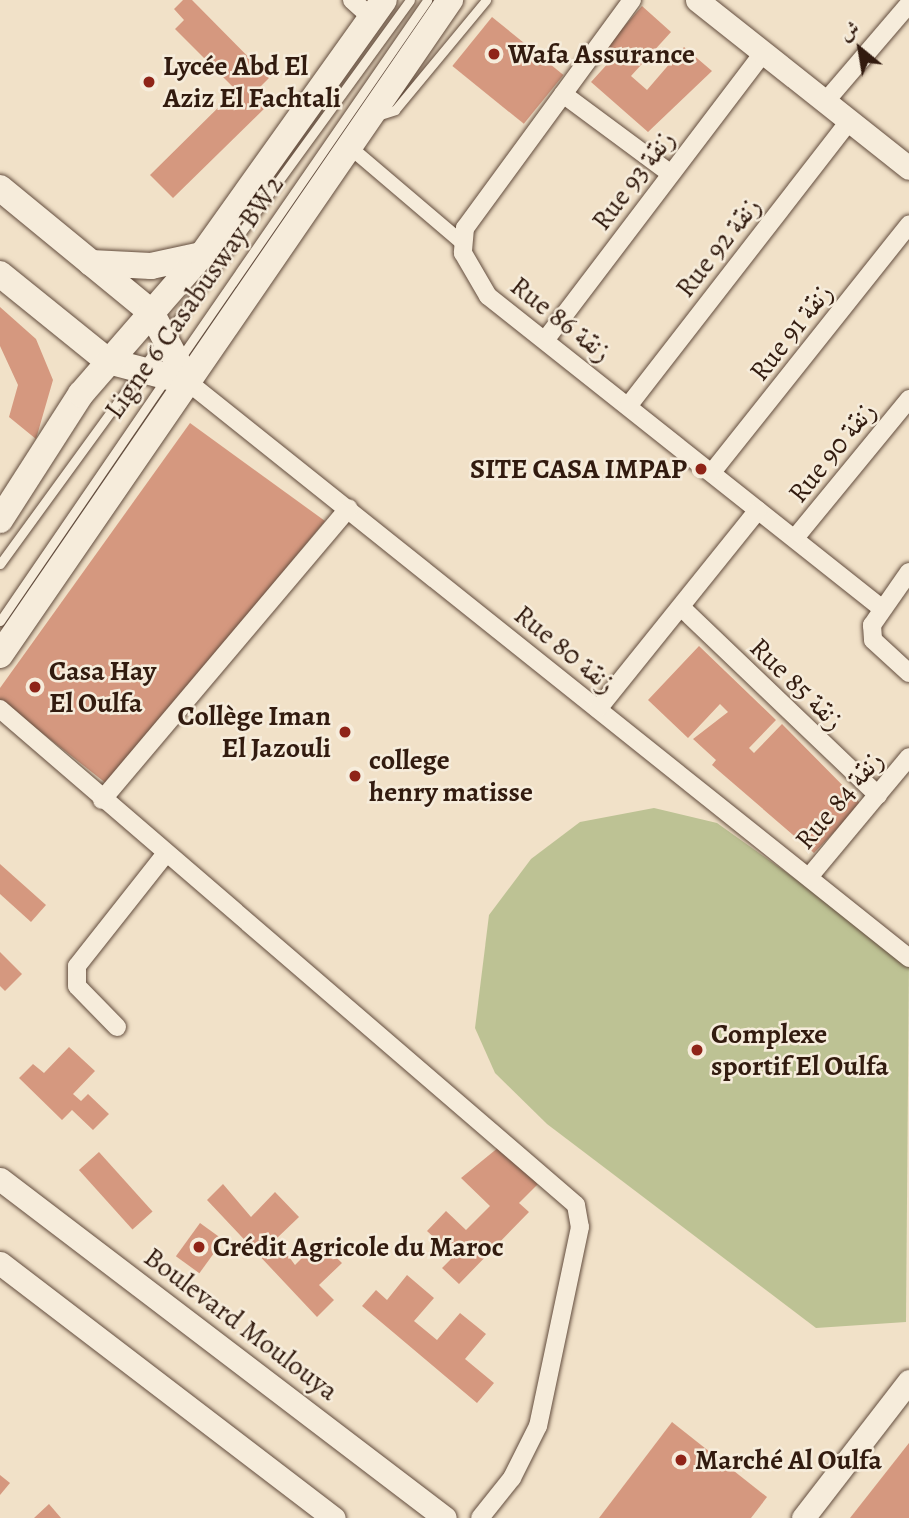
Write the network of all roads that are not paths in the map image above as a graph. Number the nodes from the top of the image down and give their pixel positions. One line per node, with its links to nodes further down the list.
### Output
1 (410, 0): 26 (lane, Ligne 6 Casabusway BW2)
2 (427, 0): 26 (lane, Ligne 6 Casabusway BW2)
3 (450, 0): 12 (main road)
4 (486, 0): 12 (lane)
5 (632, 0): 10 (street)
6 (696, 0): 9 (street)
7 (909, 4): 11 (street)
8 (369, 6): 20 (main road)
9 (763, 53): 11 (street); 16 (street, Rue 93 زنقة)
10 (564, 94): 16 (street); 19 (street)
11 (825, 102): 13 (street)
12 (370, 112): 14 (main road)
13 (849, 121): 15 (street); 29 (street, Rue 92 زنقة)
14 (346, 144): 19 (street); 26 (main road)
15 (909, 168)
16 (671, 174): 24 (street, Rue 93 زنقة)
17 (0, 188): 21 (main road)
18 (909, 225): 30 (street, Rue 91 زنقة)
19 (461, 242): 24 (street, Rue 86 زنقة)
20 (202, 255): 21 (main road); 23 (main road)
21 (91, 262): 23 (main road)
22 (0, 274): 25 (main road)
23 (151, 312): 25 (main road); 26 (main road)
24 (546, 339): 29 (street, Rue 86 زنقة)
25 (108, 361): 27 (main road); 33 (main road)
26 (174, 365): 27 (main road); 27 (lane, Ligne 6 Casabusway BW2); 31 (street, Rue 80 زنقة); 39 (lane, Ligne 6 Casabusway BW2); 40 (main road)
27 (139, 369): 35 (lane, Ligne 6 Casabusway BW2)
28 (909, 399): 34 (street, Rue 90 زنقة)
29 (629, 405): 30 (street, Rue 86 زنقة)
30 (713, 471): 32 (street, Rue 86 زنقة)
31 (349, 508): 43 (street, Rue 80 زنقة); 46 (street)
32 (758, 510): 34 (street, Rue 86 زنقة); 38 (street)
33 (0, 520)
34 (795, 538): 37 (street, Rue 86 زنقة)
35 (0, 564)
36 (909, 572): 37 (street)
37 (880, 607): 41 (street)
38 (682, 608): 43 (street); 45 (street, Rue 85 زنقة)
39 (0, 621)
40 (0, 655)
41 (909, 673)
42 (0, 709): 46 (street)
43 (598, 709): 48 (street, Rue 80 زنقة)
44 (909, 757): 45 (street, Rue 84 زنقة)
45 (878, 795): 48 (street, Rue 84 زنقة)
46 (102, 800): 47 (street)
47 (164, 856): 50 (street); 56 (street)
48 (809, 877): 49 (street, Rue 80 زنقة)
49 (909, 957)
50 (117, 1027)
51 (0, 1179): 55 (street, Boulevard Moulouya)
52 (0, 1263): 54 (street)
53 (909, 1381): 57 (street)
54 (334, 1518)
55 (445, 1518)
56 (480, 1518)
57 (803, 1518)

